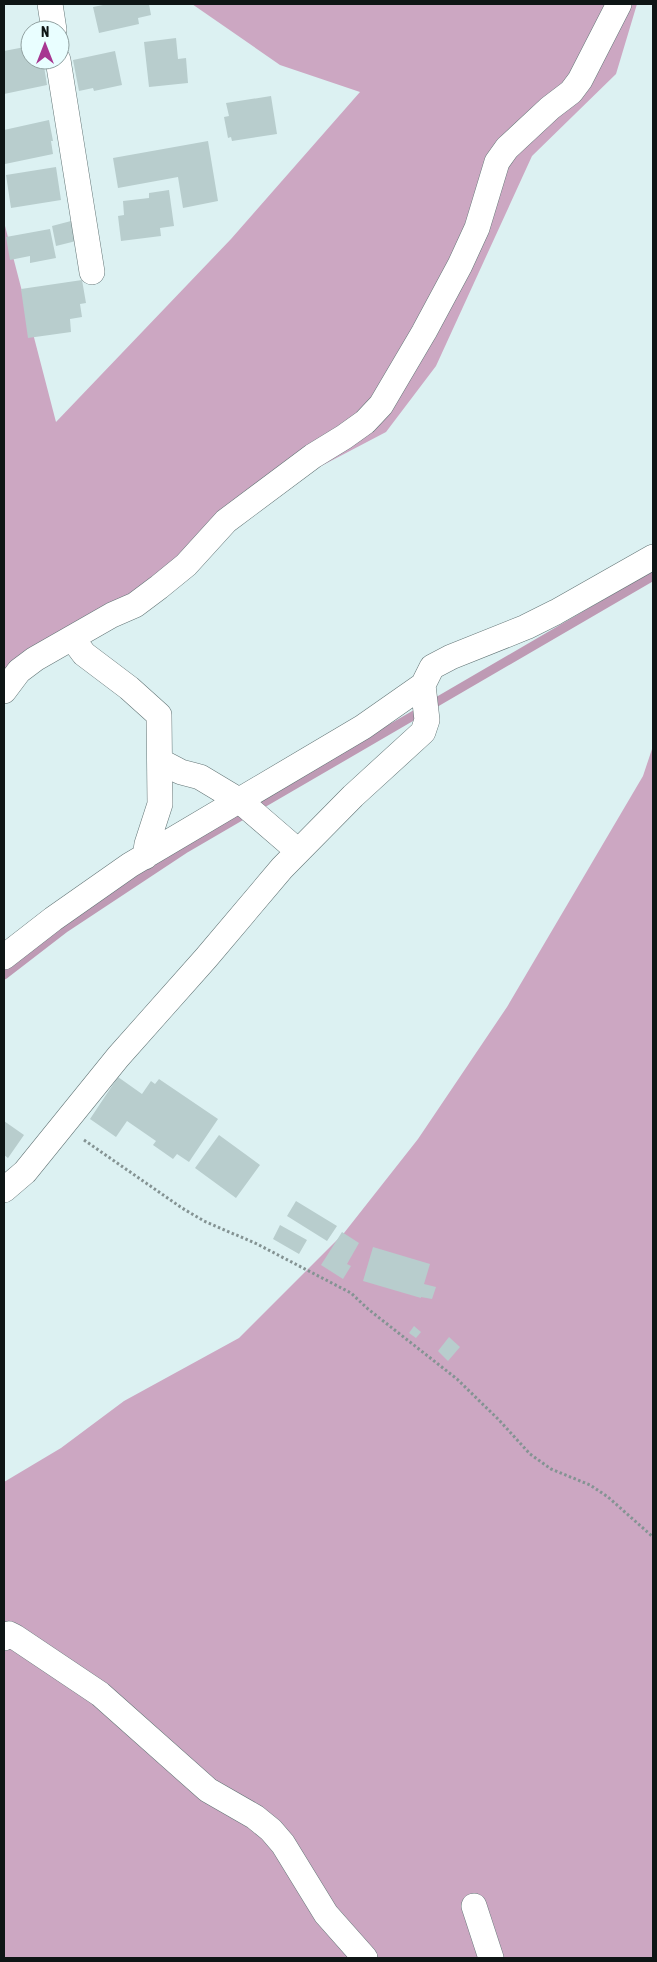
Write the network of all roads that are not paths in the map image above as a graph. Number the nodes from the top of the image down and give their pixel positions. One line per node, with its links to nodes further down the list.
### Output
1 (50, 4): 3 (street)
2 (619, 4): 7 (street)
3 (52, 20)
4 (60, 70): 5 (street)
5 (92, 272)
6 (653, 557): 8 (street)
7 (72, 638): 9 (street); 10 (street)
8 (423, 685): 11 (street); 12 (street)
9 (4, 692)
10 (160, 761): 11 (street); 13 (street)
11 (240, 801): 12 (street); 13 (street)
12 (298, 851): 15 (street)
13 (146, 857): 14 (street)
14 (4, 957)
15 (4, 1190)
16 (4, 1638): 18 (street)
17 (474, 1906): 19 (street)
18 (365, 1958)
19 (492, 1958)

